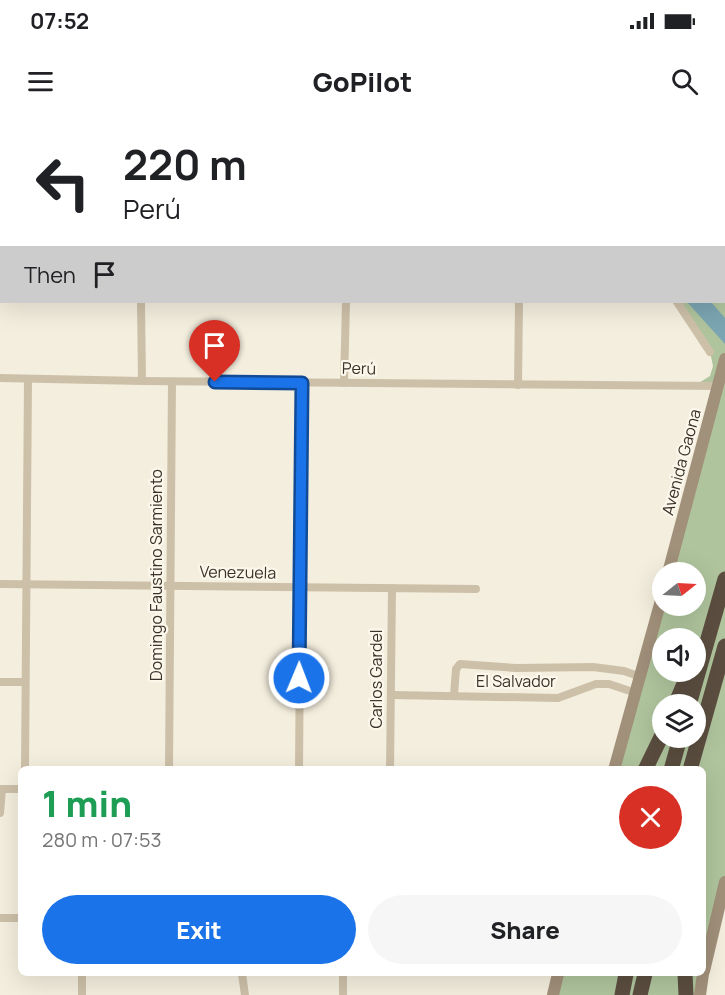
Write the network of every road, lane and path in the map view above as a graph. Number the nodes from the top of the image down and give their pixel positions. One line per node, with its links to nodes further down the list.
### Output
1 (141, 303): 9 (street)
2 (346, 303): 12 (street)
3 (519, 303): 13 (street)
4 (678, 303): 5 (street)
5 (710, 352)
6 (724, 361): 14 (street, Avenida Gaona)
7 (0, 378): 8 (street, Perú)
8 (28, 379): 9 (street, Perú); 18 (street)
9 (142, 381): 10 (street, Perú)
10 (172, 382): 11 (street, Perú); 19 (street, Domingo Faustino Sarmiento)
11 (302, 383): 12 (street, Perú); 20 (street)
12 (344, 383): 13 (street, Perú)
13 (518, 385): 14 (street, Perú)
14 (719, 387): 15 (street, Avenida Gaona)
15 (671, 562)
16 (725, 579): 23 (highway)
17 (0, 584): 18 (street, Venezuela)
18 (26, 584): 19 (street, Venezuela); 29 (street)
19 (171, 586): 20 (street, Venezuela); 38 (street, Domingo Faustino Sarmiento)
20 (300, 587): 21 (street, Venezuela); 39 (street)
21 (392, 588): 22 (street, Venezuela); 31 (street, Carlos Gardel)
22 (476, 589)
23 (718, 602): 25 (highway); 32 (highway)
24 (657, 616): 27 (street)
25 (706, 631)
26 (725, 646): 34 (highway)
27 (641, 678): 30 (street); 33 (street)
28 (0, 682): 29 (street)
29 (25, 682): 37 (street)
30 (636, 693): 33 (street, El Salvador); 41 (street)
31 (392, 694): 33 (street, El Salvador); 40 (street, Carlos Gardel)
32 (692, 694)
33 (454, 695)
34 (708, 705): 44 (highway); 45 (highway)
35 (656, 748): 42 (highway)
36 (677, 748): 43 (highway)
37 (25, 766)
38 (169, 766)
39 (299, 766)
40 (390, 766)
41 (615, 766)
42 (647, 766)
43 (672, 766)
44 (691, 766)
45 (699, 766)
46 (1, 789): 47 (street); 48 (street)
47 (18, 789)
48 (0, 813)
49 (725, 882): 52 (street)
50 (0, 918): 51 (street)
51 (18, 918)
52 (706, 960)
53 (82, 976): 61 (street)
54 (242, 976): 62 (street)
55 (343, 976): 63 (street)
56 (558, 976): 64 (street)
57 (626, 976): 65 (highway)
58 (645, 976): 66 (highway)
59 (685, 976): 67 (highway)
60 (702, 976): 68 (street)
61 (82, 995)
62 (245, 995)
63 (343, 995)
64 (553, 995)
65 (622, 995)
66 (640, 995)
67 (687, 995)
68 (700, 995)

